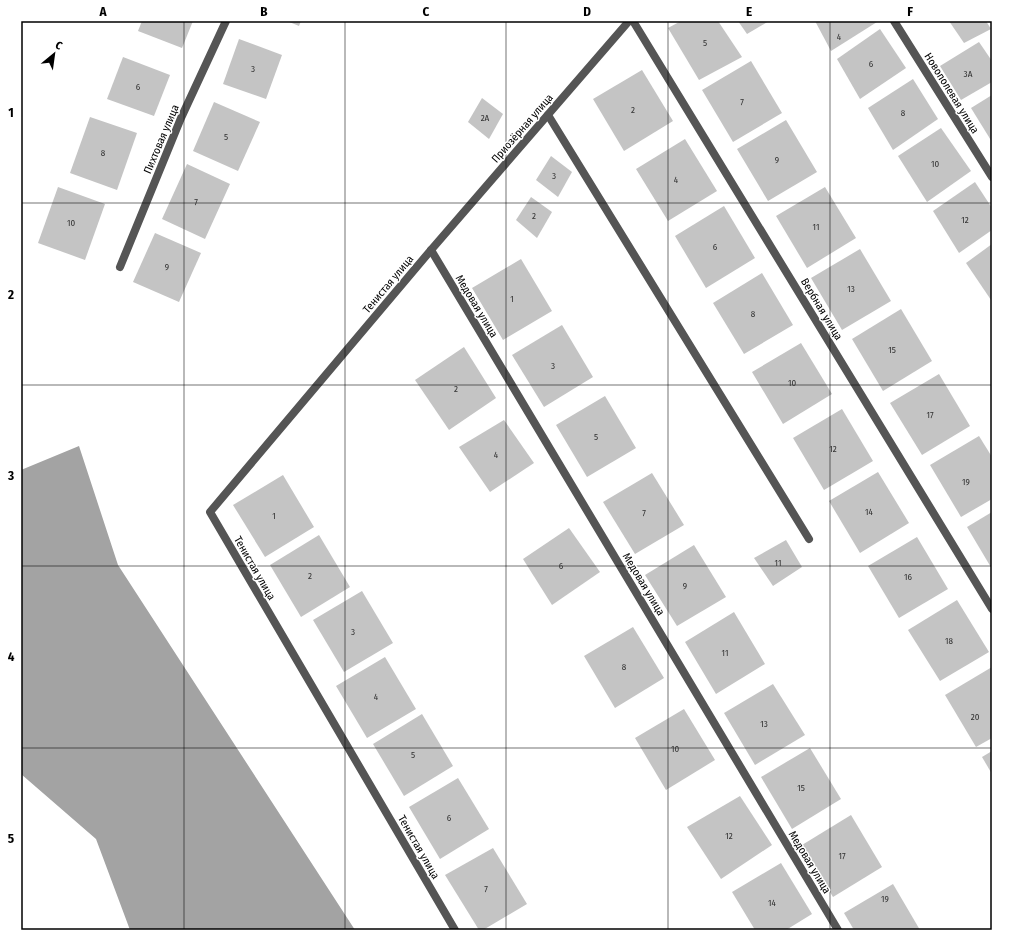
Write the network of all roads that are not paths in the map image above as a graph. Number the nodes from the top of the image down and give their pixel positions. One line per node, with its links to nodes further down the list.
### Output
1 (226, 21): 8 (street, Пихтовая улица)
2 (629, 21): 5 (street, Приозёрная улица)
3 (633, 21): 10 (street, Вербная улица)
4 (894, 21): 6 (street, Новополевая улица)
5 (548, 115): 7 (street, Приозёрная улица); 9 (street)
6 (992, 177)
7 (431, 250): 11 (street, Тенистая улица); 12 (street, Медовая улица)
8 (120, 267)
9 (809, 538)
10 (992, 609)
11 (455, 930)
12 (838, 930)

